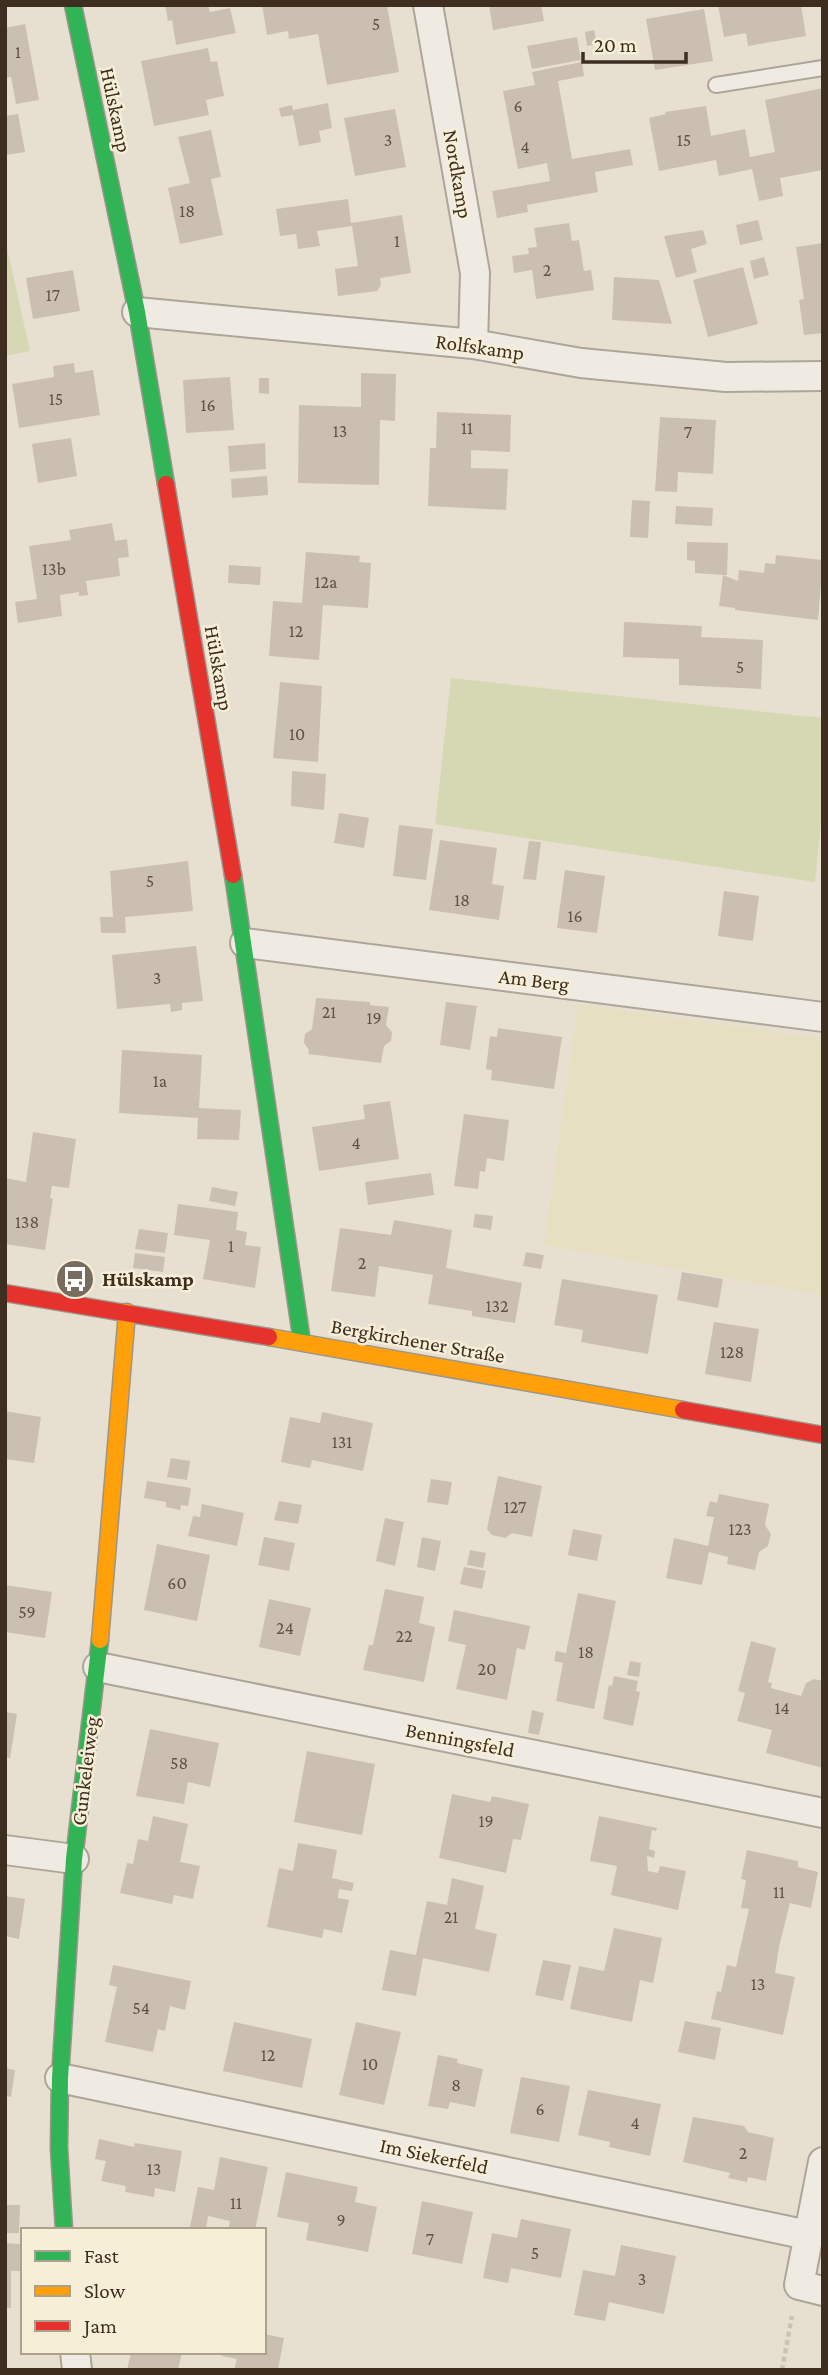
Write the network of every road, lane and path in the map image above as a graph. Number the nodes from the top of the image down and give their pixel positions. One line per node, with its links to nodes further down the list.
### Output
1 (73, 5): 5 (street, Hülskamp)
2 (428, 5): 6 (street, Nordkamp)
3 (823, 68): 4 (lane)
4 (716, 85)
5 (137, 312): 6 (street, Rolfskamp); 8 (street, Hülskamp)
6 (473, 344): 7 (street, Rolfskamp)
7 (823, 376)
8 (245, 943): 9 (street, Am Berg); 12 (street, Hülskamp)
9 (823, 1017)
10 (5, 1293): 11 (street, Bergkirchener Straße)
11 (127, 1312): 12 (street, Bergkirchener Straße); 14 (street, Gunkeleiweg)
12 (302, 1342): 13 (street, Bergkirchener Straße)
13 (823, 1435)
14 (98, 1667): 15 (street, Benningsfeld); 17 (street, Gunkeleiweg)
15 (823, 1813)
16 (5, 1850): 17 (street)
17 (74, 1859): 18 (street, Gunkeleiweg)
18 (60, 2078): 20 (street, Gunkeleiweg); 21 (street, Im Siekerfeld)
19 (823, 2162): 21 (street)
20 (64, 2228)
21 (808, 2235): 22 (street)
22 (811, 2288): 23 (path)
23 (782, 2370)

